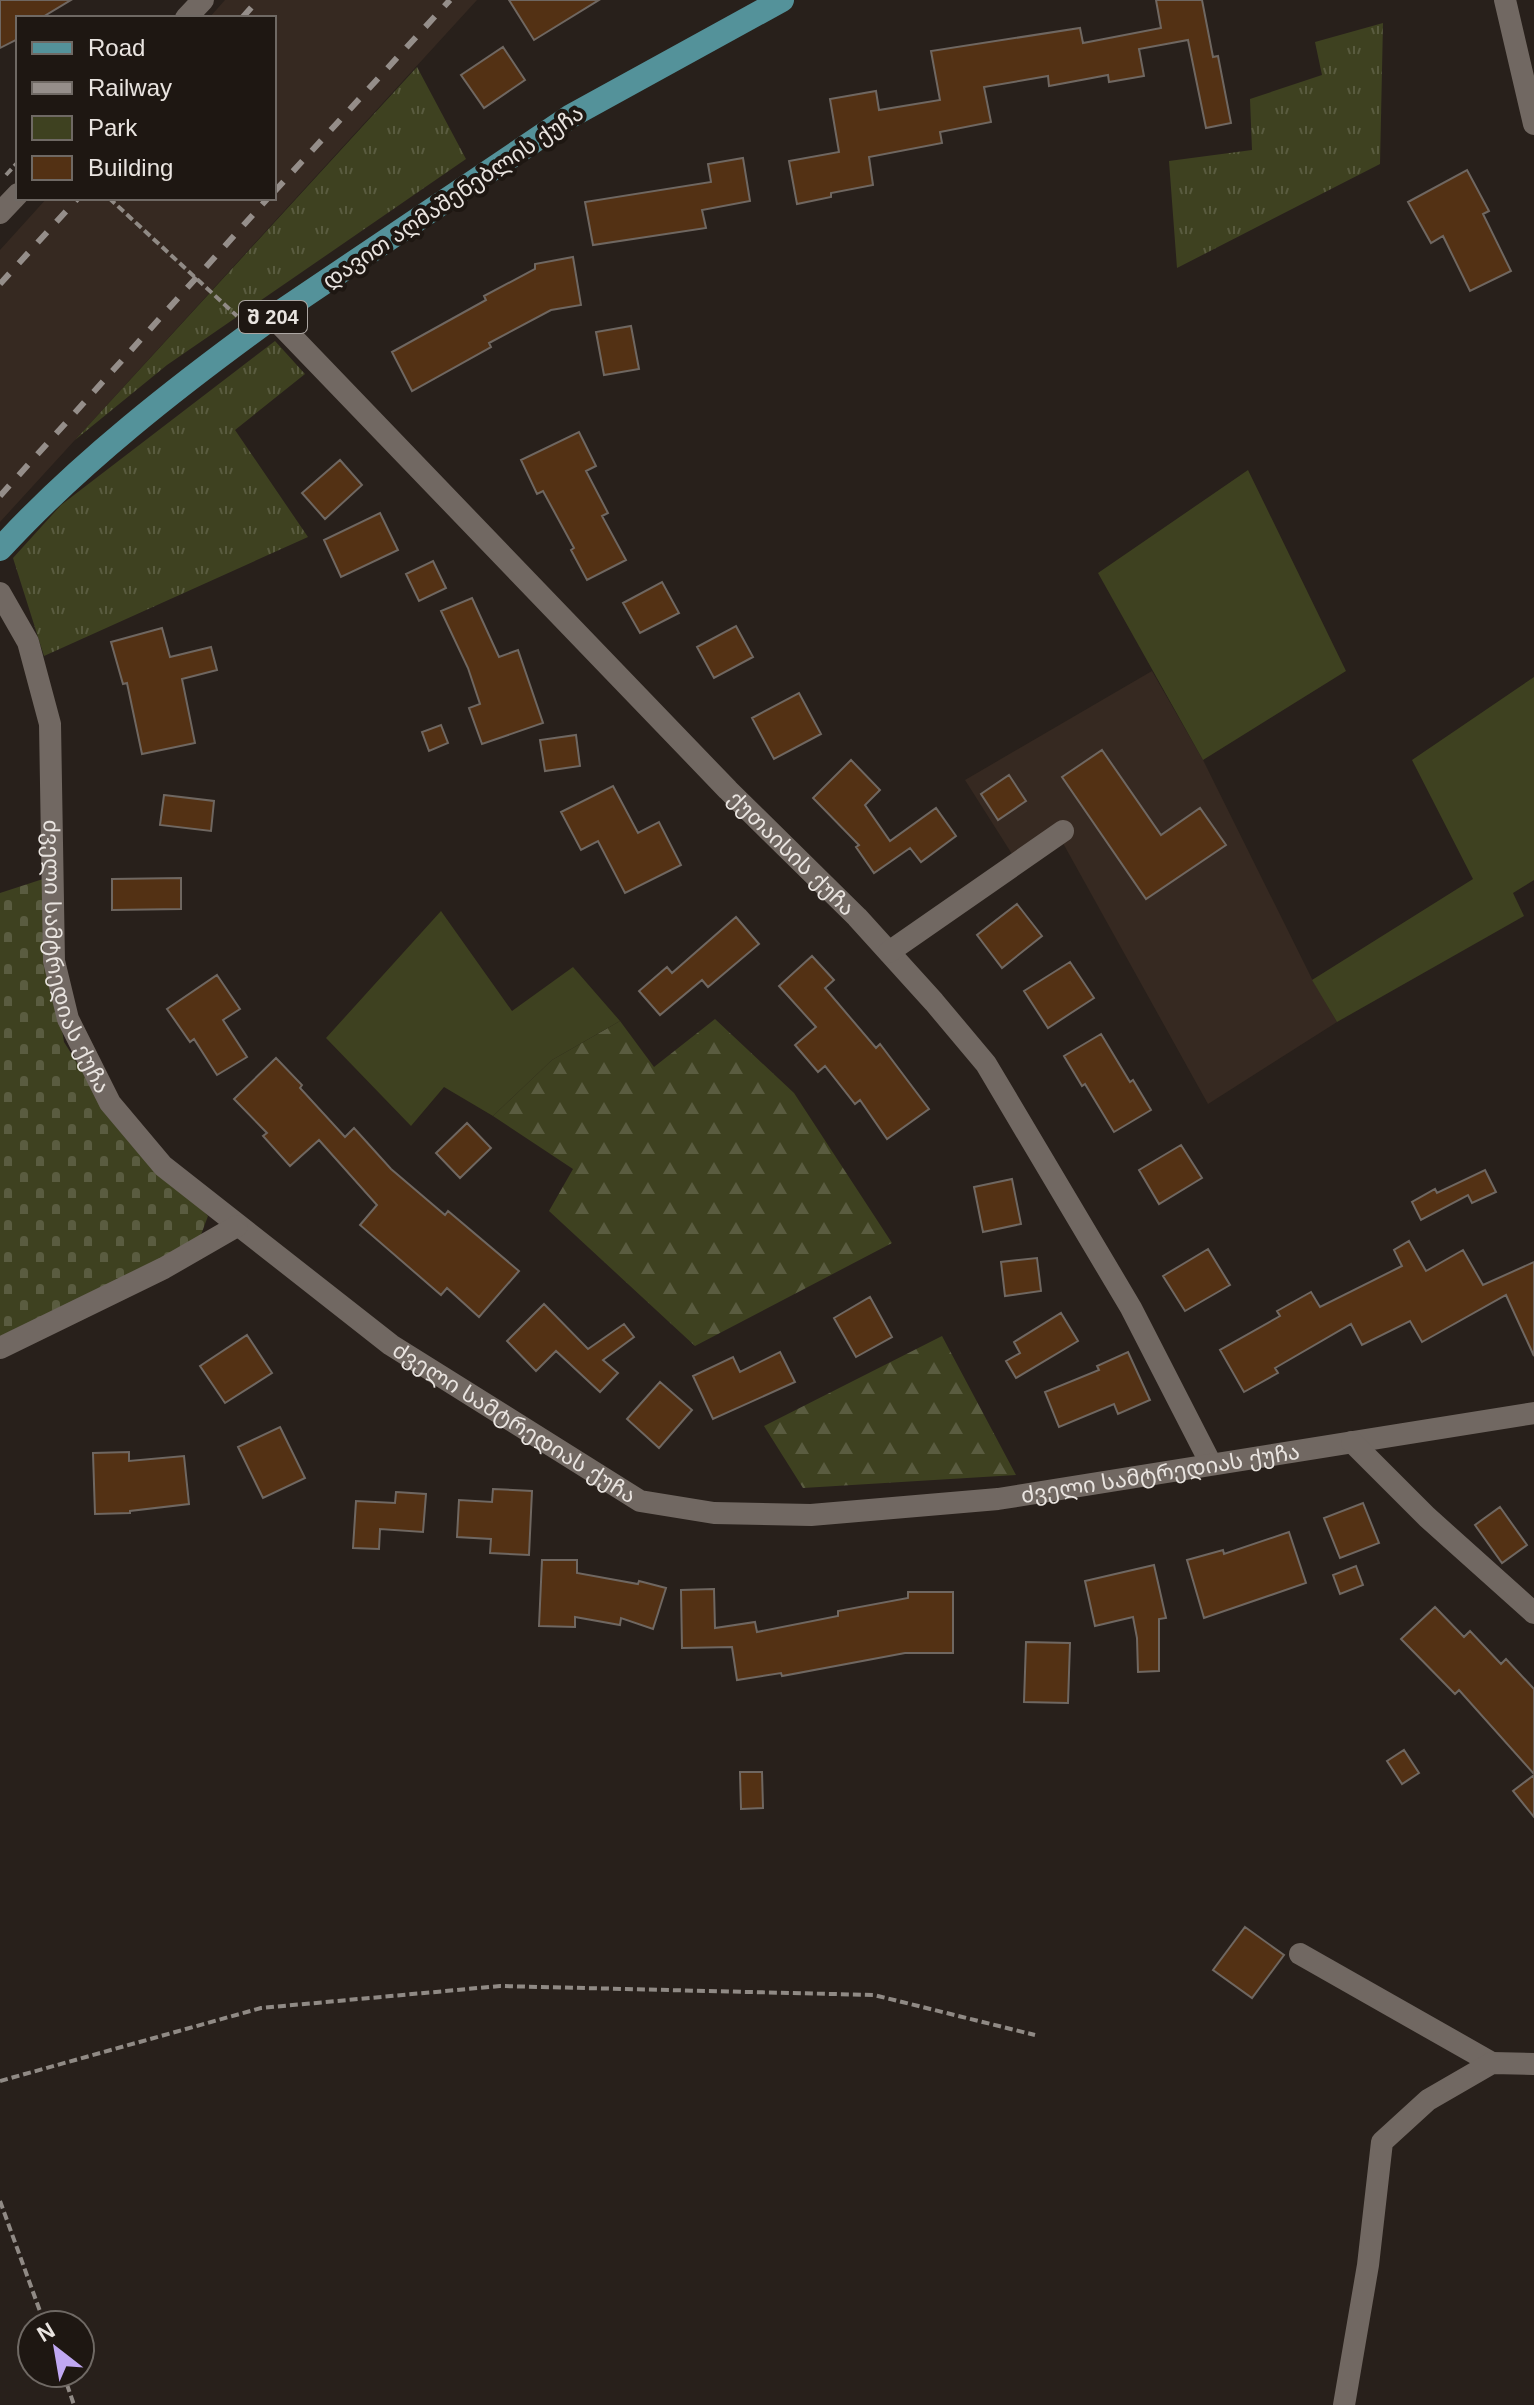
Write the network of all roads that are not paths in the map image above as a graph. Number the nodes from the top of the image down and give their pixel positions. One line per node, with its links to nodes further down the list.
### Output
1 (203, 0): 4 (street)
2 (782, 0): 8 (main road, დავით აღმაშენებლის ქუჩა / შ 204)
3 (1505, 0): 5 (street)
4 (188, 16)
5 (1534, 124)
6 (16, 196): 7 (street)
7 (0, 213)
8 (273, 317): 9 (main road, დავით აღმაშენებლის ქუჩა / შ 204); 12 (street, ქუთაისის ქუჩა)
9 (0, 549)
10 (0, 593): 13 (street, ძველი სამტრედიას ქუჩა)
11 (1063, 831): 12 (street)
12 (889, 952): 17 (street, ქუთაისის ქუჩა)
13 (237, 1226): 14 (street); 17 (street, ძველი სამტრედიას ქუჩა)
14 (0, 1348)
15 (1534, 1413): 16 (street, ძველი სამტრედიას ქუჩა)
16 (1352, 1442): 17 (street, ძველი სამტრედიას ქუჩა); 18 (street)
17 (1211, 1464)
18 (1534, 1613)
19 (1300, 1954): 20 (street)
20 (1492, 2063): 21 (street); 22 (street)
21 (1534, 2064)
22 (1344, 2405)

